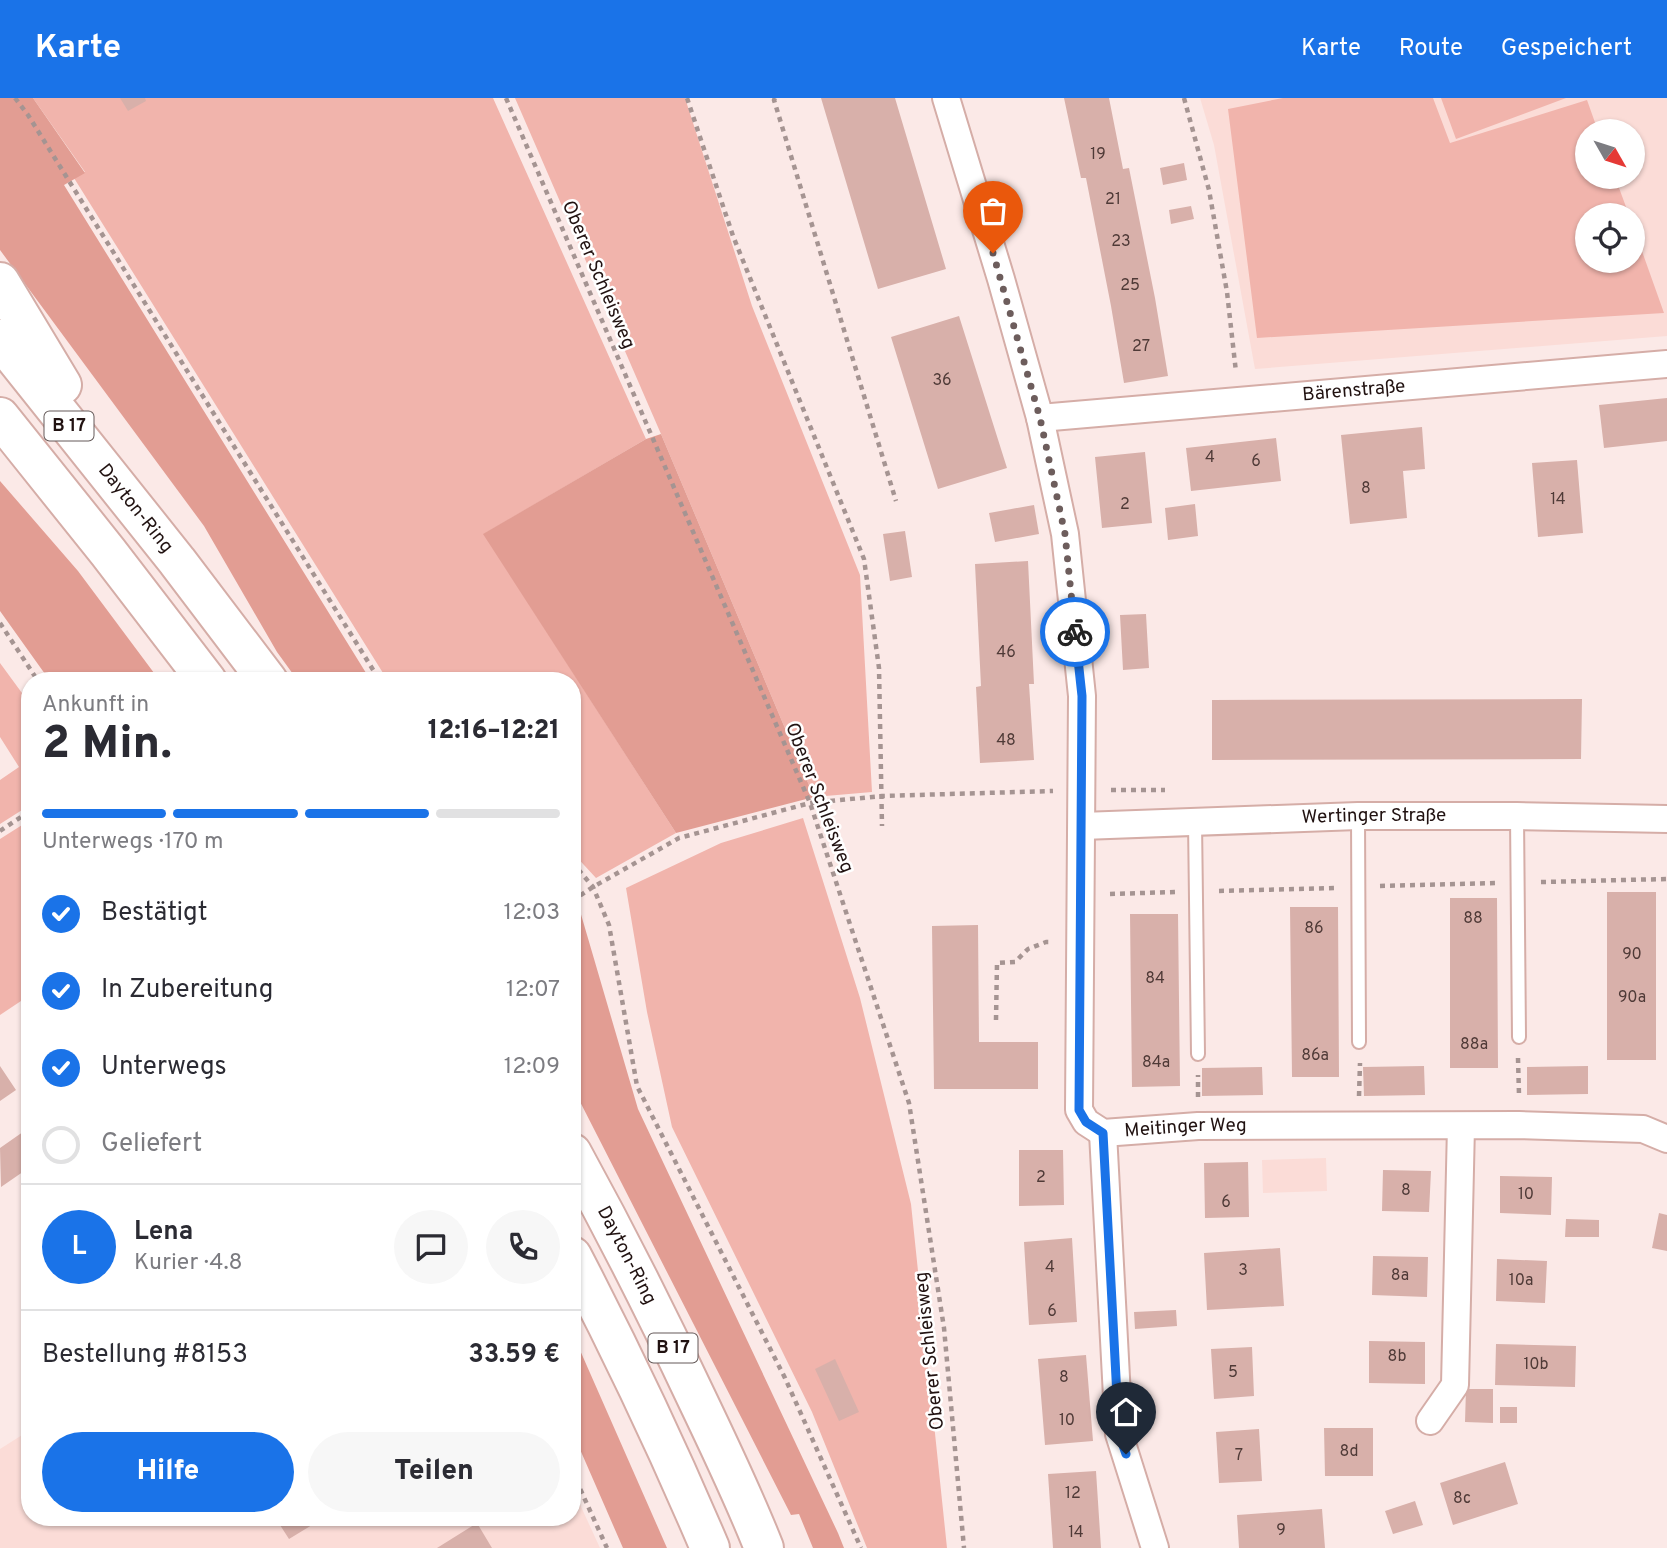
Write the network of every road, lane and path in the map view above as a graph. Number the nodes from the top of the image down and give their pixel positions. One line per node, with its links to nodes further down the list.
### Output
1 (15, 98): 21 (path)
2 (506, 98): 24 (path, Oberer Schleisweg)
3 (687, 98): 23 (path)
4 (775, 98): 14 (path)
5 (946, 98): 12 (street, Meitinger Weg)
6 (1184, 98): 10 (path)
7 (0, 282): 15 (highway)
8 (0, 340): 15 (highway, Dayton-Ring / B 17)
9 (1667, 364): 10 (street, Bärenstraße)
10 (1239, 401): 12 (street, Bärenstraße)
11 (0, 417): 16 (highway, B 17)
12 (1040, 418): 22 (street, Meitinger Weg)
13 (0, 450): 16 (highway)
14 (896, 500)
15 (139, 512): 20 (highway, Dayton-Ring / B 17)
16 (108, 552): 19 (highway, B 17)
17 (0, 623): 18 (path)
18 (32, 672)
19 (200, 672)
20 (261, 672)
21 (374, 672)
22 (1082, 790): 23 (path); 31 (street, Meitinger Weg)
23 (882, 796): 24 (path); 30 (path)
24 (810, 803): 34 (path); 56 (path, Oberer Schleisweg)
25 (1358, 816): 26 (street, Wertinger Straße); 29 (street, Wertinger Straße); 39 (lane)
26 (1517, 816): 28 (street, Wertinger Straße); 38 (lane)
27 (21, 817): 32 (path)
28 (1667, 819)
29 (1195, 822): 31 (street, Wertinger Straße); 40 (lane)
30 (882, 826)
31 (1082, 826): 36 (street, Meitinger Weg)
32 (0, 831)
33 (581, 873): 34 (path)
34 (593, 887): 35 (path); 55 (path)
35 (581, 895)
36 (1081, 941): 37 (path); 46 (street, Meitinger Weg)
37 (996, 1020)
38 (1519, 1037)
39 (1359, 1042)
40 (1198, 1054)
41 (1518, 1063): 42 (path)
42 (1518, 1073)
43 (1198, 1075): 44 (path)
44 (1198, 1083)
45 (1461, 1126): 46 (street, Meitinger Weg); 47 (street, Meitinger Weg); 50 (street)
46 (1103, 1133): 57 (street)
47 (1667, 1139)
48 (581, 1169): 54 (highway, Dayton-Ring / B 17)
49 (581, 1274): 53 (highway, B 17)
50 (1430, 1420)
51 (581, 1491): 52 (path)
52 (607, 1548)
53 (709, 1548)
54 (764, 1548)
55 (861, 1548)
56 (964, 1548)
57 (1154, 1548)

